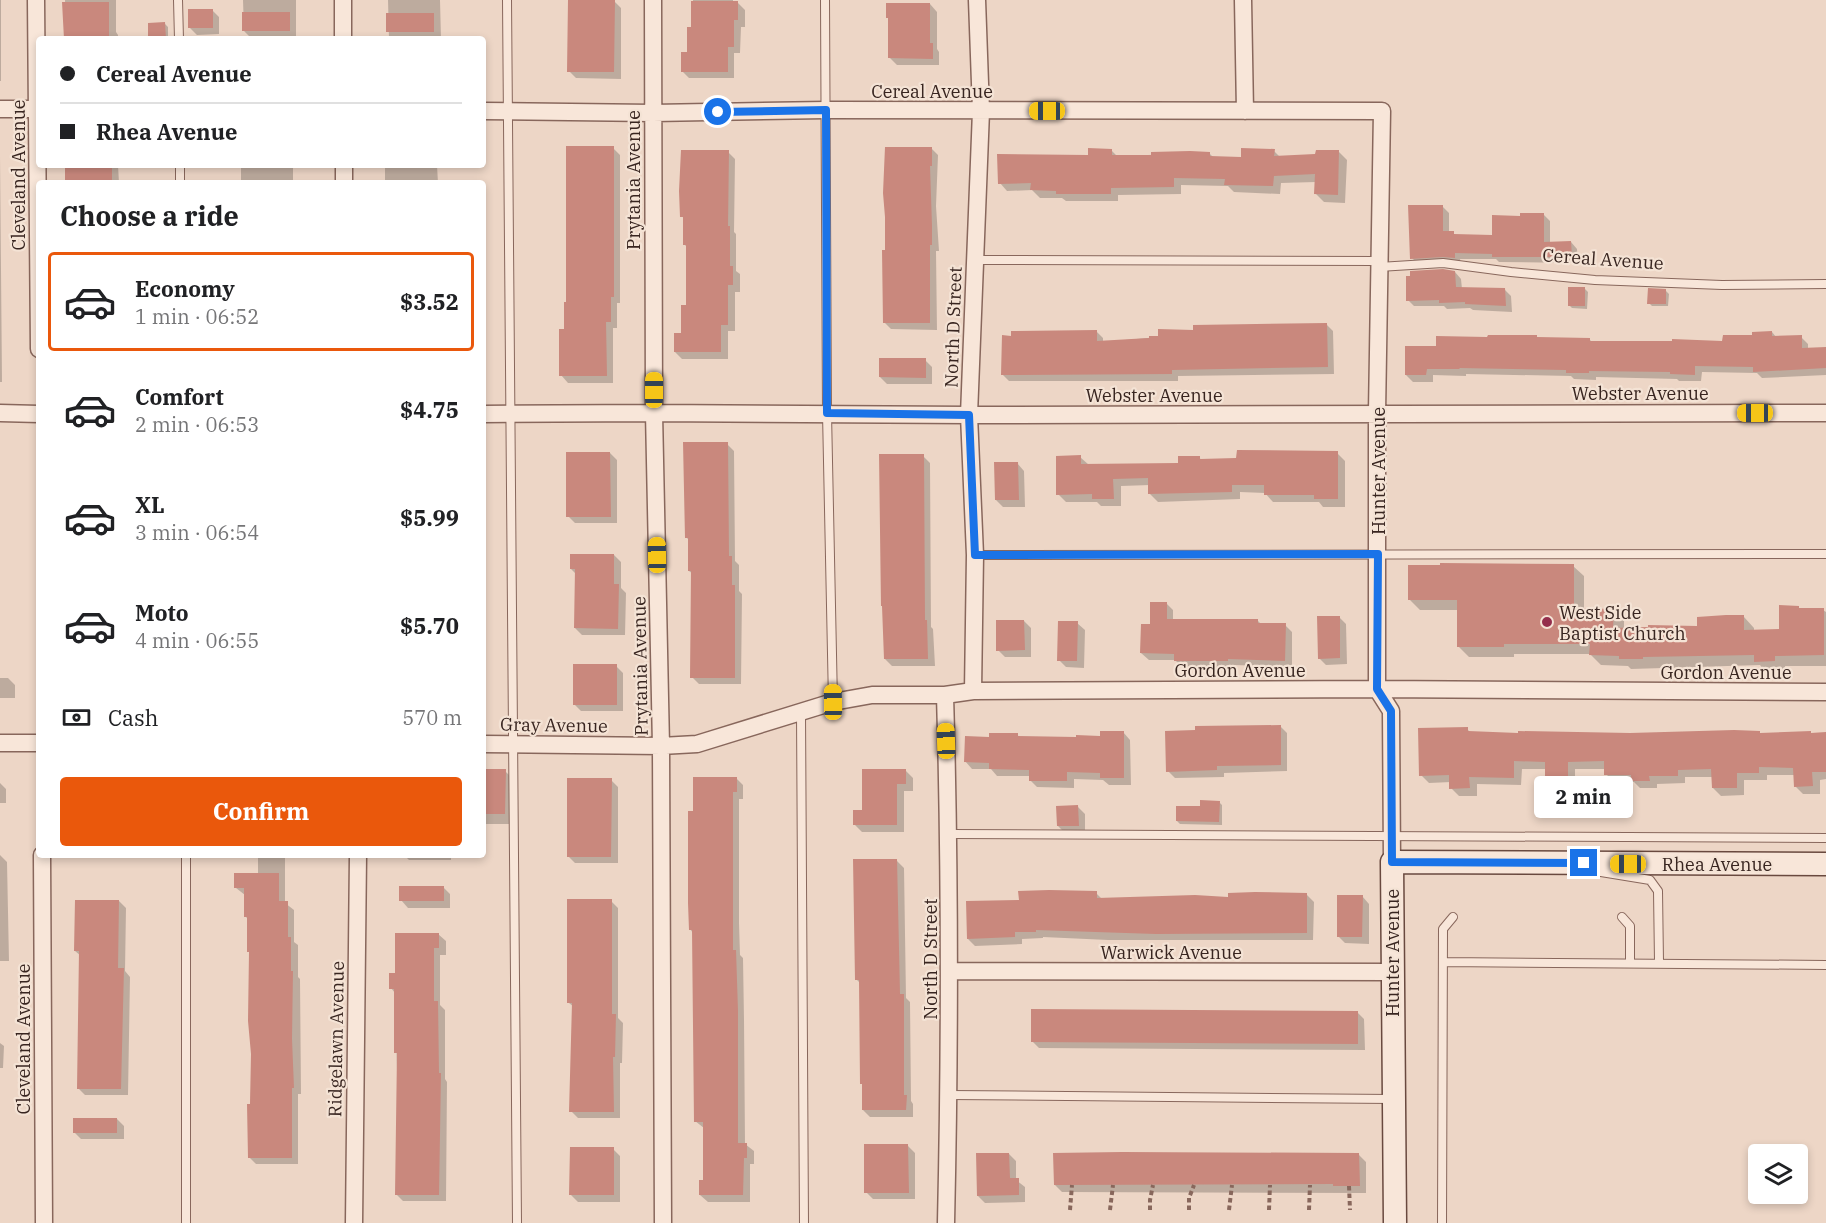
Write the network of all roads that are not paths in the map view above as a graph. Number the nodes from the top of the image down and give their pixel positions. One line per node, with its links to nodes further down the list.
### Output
1 (36, 0): 9 (street, Cleveland Avenue)
2 (178, 0): 10 (lane)
3 (343, 0): 11 (street)
4 (507, 0): 14 (lane)
5 (653, 0): 20 (street, Prytania Avenue)
6 (825, 0): 15 (lane)
7 (977, 0): 17 (street, North D Street)
8 (1243, 0): 18 (street)
9 (37, 36)
10 (179, 36)
11 (343, 36)
12 (0, 109): 13 (street)
13 (36, 109)
14 (509, 110): 16 (street, Cereal Avenue); 20 (street, Cereal Avenue); 31 (lane)
15 (826, 110): 17 (street, Cereal Avenue); 20 (street, Cereal Avenue); 26 (lane)
16 (486, 111)
17 (981, 111): 18 (street, Cereal Avenue); 21 (street, North D Street)
18 (1245, 111): 19 (street, Cereal Avenue)
19 (1382, 111): 22 (street, Hunter Avenue)
20 (653, 113): 25 (street, Prytania Avenue)
21 (975, 260): 22 (lane, Cereal Avenue); 32 (street, North D Street)
22 (1379, 264): 23 (lane, Cereal Avenue); 27 (street, Hunter Avenue)
23 (1826, 284)
24 (0, 413): 29 (street)
25 (654, 413): 26 (street, Webster Avenue); 31 (street, Webster Avenue); 46 (street, Prytania Avenue)
26 (827, 413): 32 (street, Webster Avenue); 40 (lane)
27 (1377, 413): 28 (street, Webster Avenue); 32 (street, Webster Avenue); 33 (street, Hunter Avenue)
28 (1826, 413)
29 (36, 414)
30 (486, 414): 31 (street, Webster Avenue)
31 (512, 414): 45 (lane)
32 (969, 415): 35 (street, North D Street)
33 (1378, 554): 34 (lane); 35 (lane); 36 (street, Hunter Avenue)
34 (1826, 554)
35 (975, 555): 37 (street, North D Street)
36 (1377, 689): 37 (street, Gordon Avenue); 38 (street, Gordon Avenue); 48 (street, Hunter Avenue)
37 (973, 691): 39 (street, Gordon Avenue)
38 (1826, 692)
39 (945, 695): 40 (street, Gordon Avenue); 47 (street, North D Street)
40 (833, 702): 41 (street, Gordon Avenue)
41 (801, 713): 46 (street, Gordon Avenue); 71 (lane)
42 (0, 743): 43 (street)
43 (36, 743)
44 (486, 744): 45 (street, Gray Avenue)
45 (514, 744): 46 (street, Gray Avenue); 69 (lane)
46 (661, 746): 70 (street, Prytania Avenue)
47 (949, 834): 48 (lane); 62 (street, North D Street)
48 (1392, 837): 49 (lane); 53 (street, Hunter Avenue)
49 (1826, 838)
50 (42, 858): 66 (street, Cleveland Avenue)
51 (186, 858): 67 (lane)
52 (358, 858): 68 (street, Ridgelawn Avenue)
53 (1392, 862): 54 (street, Rhea Avenue); 63 (street, Hunter Avenue)
54 (1562, 863): 55 (street, Rhea Avenue); 60 (lane)
55 (1826, 864)
56 (1453, 917): 58 (lane)
57 (1622, 917): 59 (lane)
58 (1443, 962): 59 (lane); 74 (lane)
59 (1630, 962): 60 (lane)
60 (1659, 962): 61 (lane)
61 (1826, 965)
62 (949, 970): 63 (street, Warwick Avenue); 64 (street, North D Street)
63 (1392, 972): 65 (street, Hunter Avenue)
64 (949, 1095): 65 (lane); 72 (street, North D Street)
65 (1394, 1099): 73 (street, Hunter Avenue)
66 (44, 1223)
67 (186, 1223)
68 (354, 1223)
69 (517, 1223)
70 (663, 1223)
71 (804, 1223)
72 (946, 1223)
73 (1395, 1223)
74 (1442, 1223)

